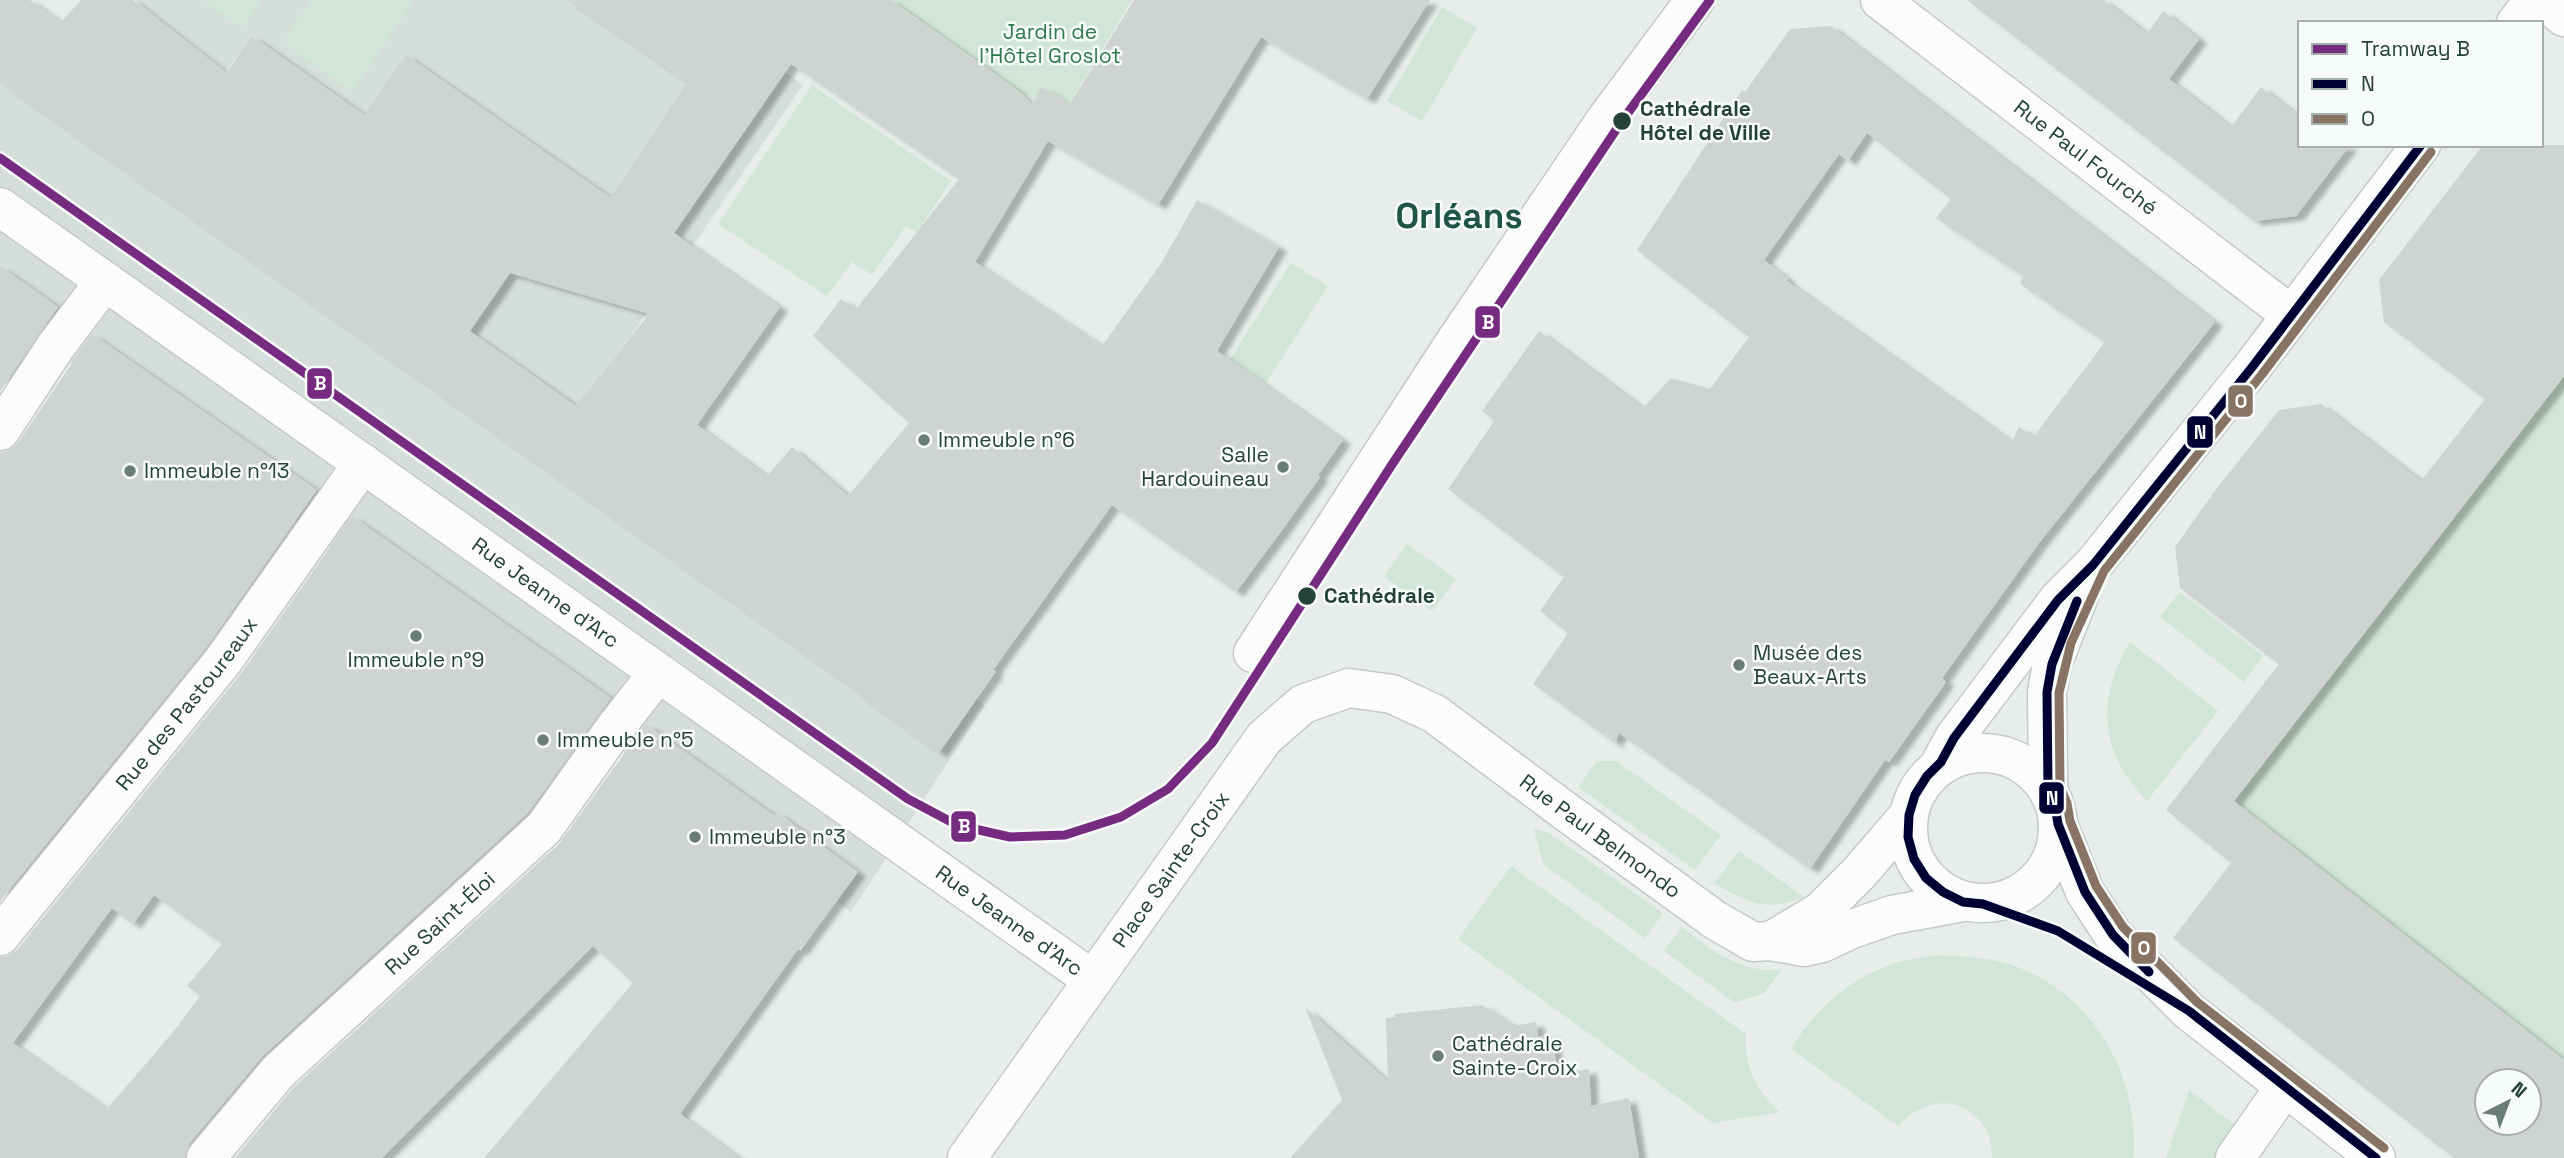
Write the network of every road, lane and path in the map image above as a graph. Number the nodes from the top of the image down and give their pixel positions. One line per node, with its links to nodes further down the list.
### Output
1 (1695, 0): 14 (street)
2 (1880, 0): 10 (street, Rue Paul Fourché)
3 (2534, 0): 6 (street)
4 (2543, 0): 5 (street)
5 (2564, 17)
6 (2518, 21)
7 (2419, 147): 10 (street)
8 (0, 207): 9 (street, Rue Jeanne d'Arc)
9 (105, 281): 11 (street); 12 (street, Rue Jeanne d'Arc)
10 (2291, 315): 13 (street)
11 (0, 431)
12 (363, 463): 15 (street, Rue Jeanne d'Arc); 21 (street, Rue des Pastoureaux)
13 (2093, 565): 17 (street); 18 (street)
14 (1252, 653)
15 (658, 673): 23 (street, Rue Jeanne d'Arc); 25 (street, Rue Saint-Éloi)
16 (1435, 714): 22 (street, Rue Paul Belmondo); 23 (street, Place Sainte-Croix)
17 (1941, 762): 18 (street); 19 (street)
18 (2053, 807): 20 (street); 24 (street)
19 (1909, 814): 20 (street); 22 (street)
20 (1963, 902): 22 (street, Rue Paul Belmondo)
21 (0, 936)
22 (1771, 941)
23 (1093, 980): 26 (street, Place Sainte-Croix)
24 (2284, 1088): 27 (street); 28 (street)
25 (206, 1158)
26 (967, 1158)
27 (2235, 1158)
28 (2376, 1158)

